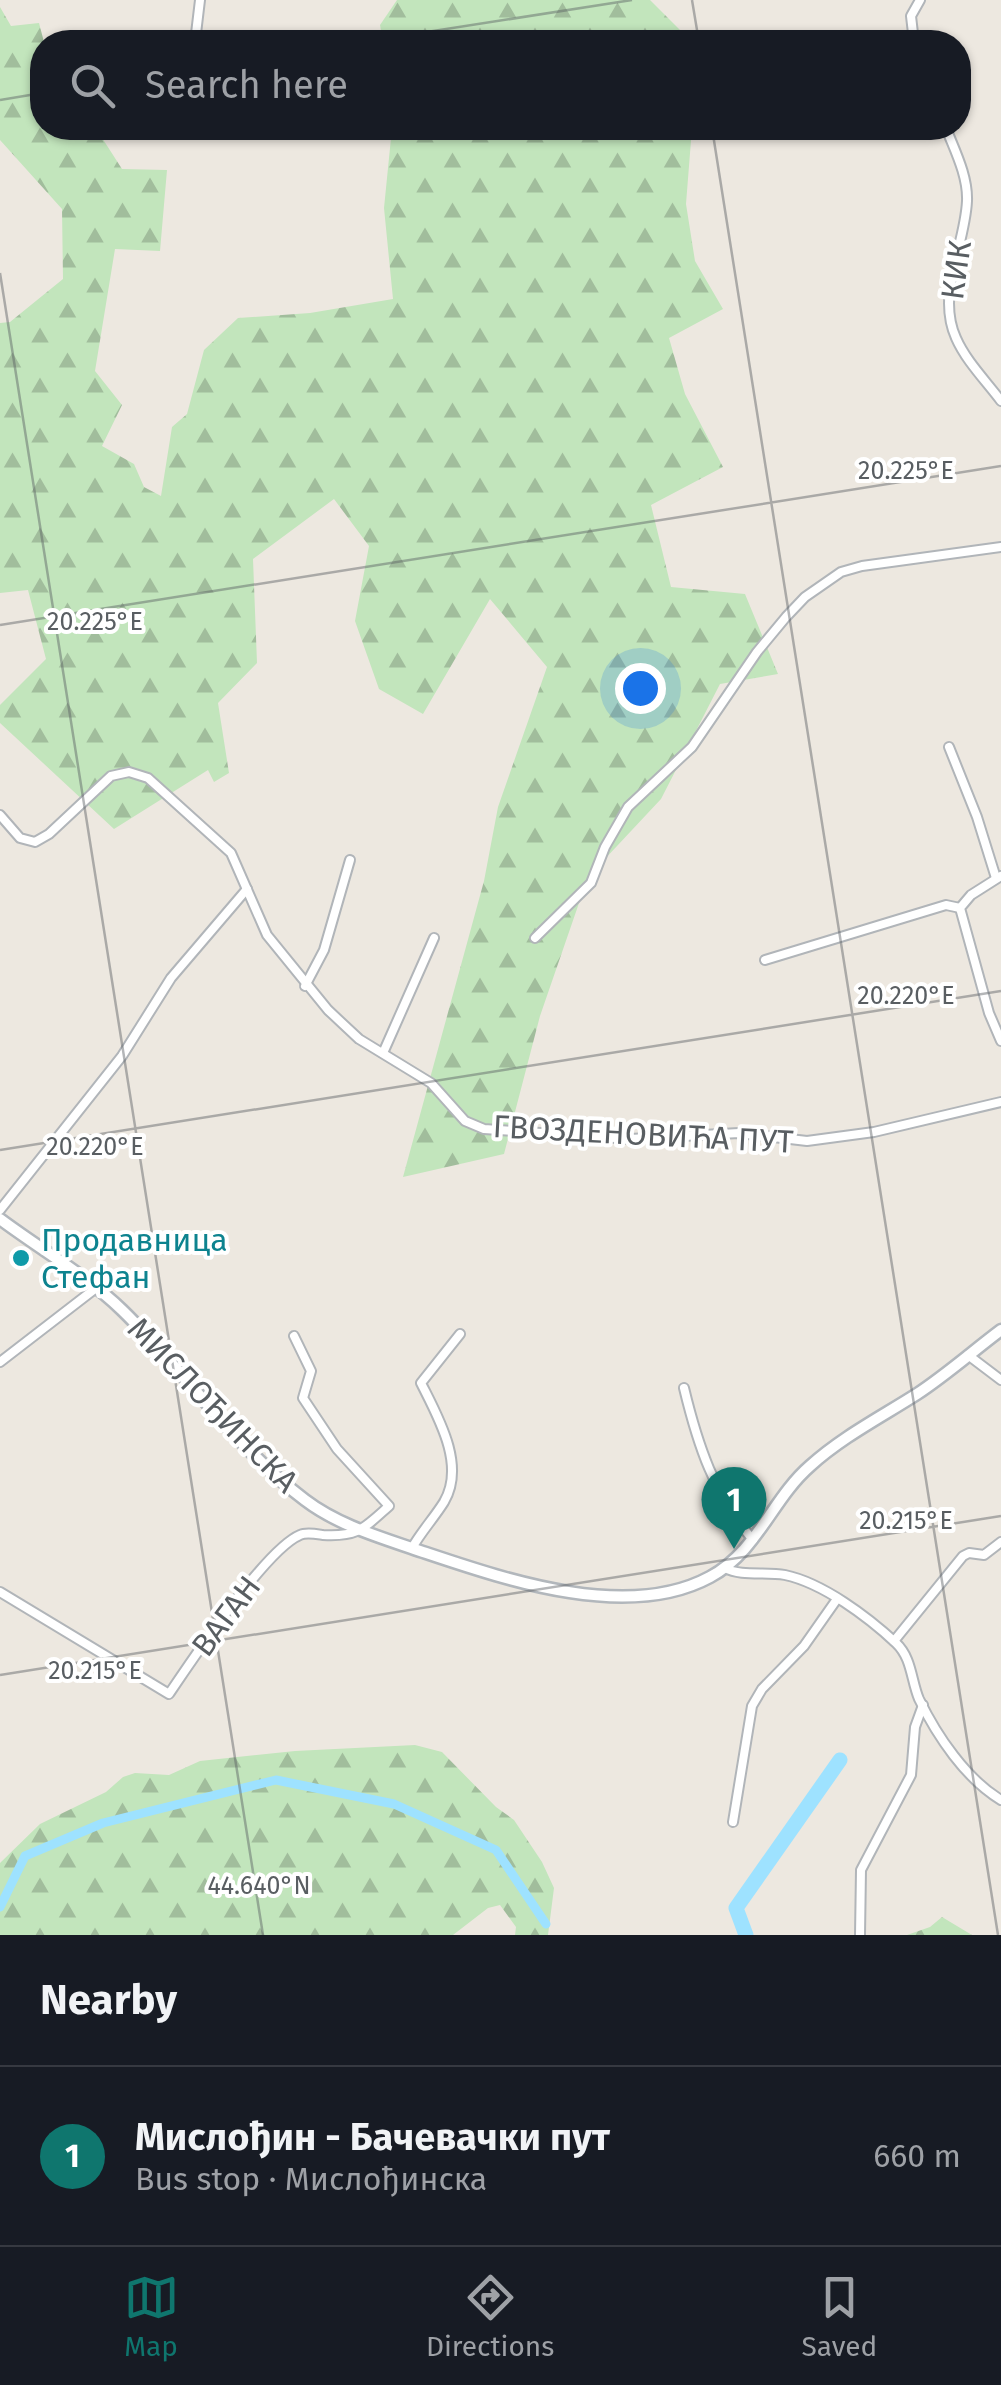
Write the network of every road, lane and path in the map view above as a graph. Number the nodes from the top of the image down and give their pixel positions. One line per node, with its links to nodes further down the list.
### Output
1 (200, 0): 3 (street)
2 (920, 0): 4 (street)
3 (196, 30)
4 (913, 30)
5 (950, 140): 6 (street, КИК)
6 (1001, 401)
7 (1001, 547): 15 (street)
8 (950, 747): 11 (street)
9 (0, 815): 12 (street, ГВОЗДЕНОВИЋА ПУТ)
10 (350, 860): 17 (street)
11 (998, 877): 13 (street)
12 (247, 889): 17 (street, ГВОЗДЕНОВИЋА ПУТ); 21 (street)
13 (960, 908): 16 (street); 18 (street)
14 (434, 938): 19 (street)
15 (535, 938)
16 (765, 960)
17 (305, 986): 19 (street, ГВОЗДЕНОВИЋА ПУТ)
18 (1001, 1042)
19 (382, 1053): 20 (street, ГВОЗДЕНОВИЋА ПУТ)
20 (1001, 1102)
21 (0, 1210)
22 (0, 1220): 23 (main road, МИСЛОЂИНСКА)
23 (96, 1288): 28 (street); 31 (main road, МИСЛОЂИНСКА)
24 (1001, 1330): 27 (main road, МИСЛОЂИНСКА)
25 (460, 1334): 34 (street)
26 (294, 1336): 31 (street)
27 (968, 1355): 29 (street); 32 (main road, МИСЛОЂИНСКА)
28 (0, 1362)
29 (1001, 1380)
30 (684, 1388): 32 (street)
31 (362, 1530): 34 (main road, МИСЛОЂИНСКА); 36 (street, ВАГАН)
32 (753, 1540): 35 (main road, МИСЛОЂИНСКА)
33 (1001, 1542): 38 (street)
34 (412, 1548): 35 (main road, МИСЛОЂИНСКА)
35 (725, 1568): 37 (street)
36 (0, 1592)
37 (837, 1599): 38 (street); 41 (street)
38 (894, 1641): 39 (street)
39 (923, 1705): 40 (street); 42 (street)
40 (1001, 1800)
41 (734, 1822)
42 (860, 1935)

